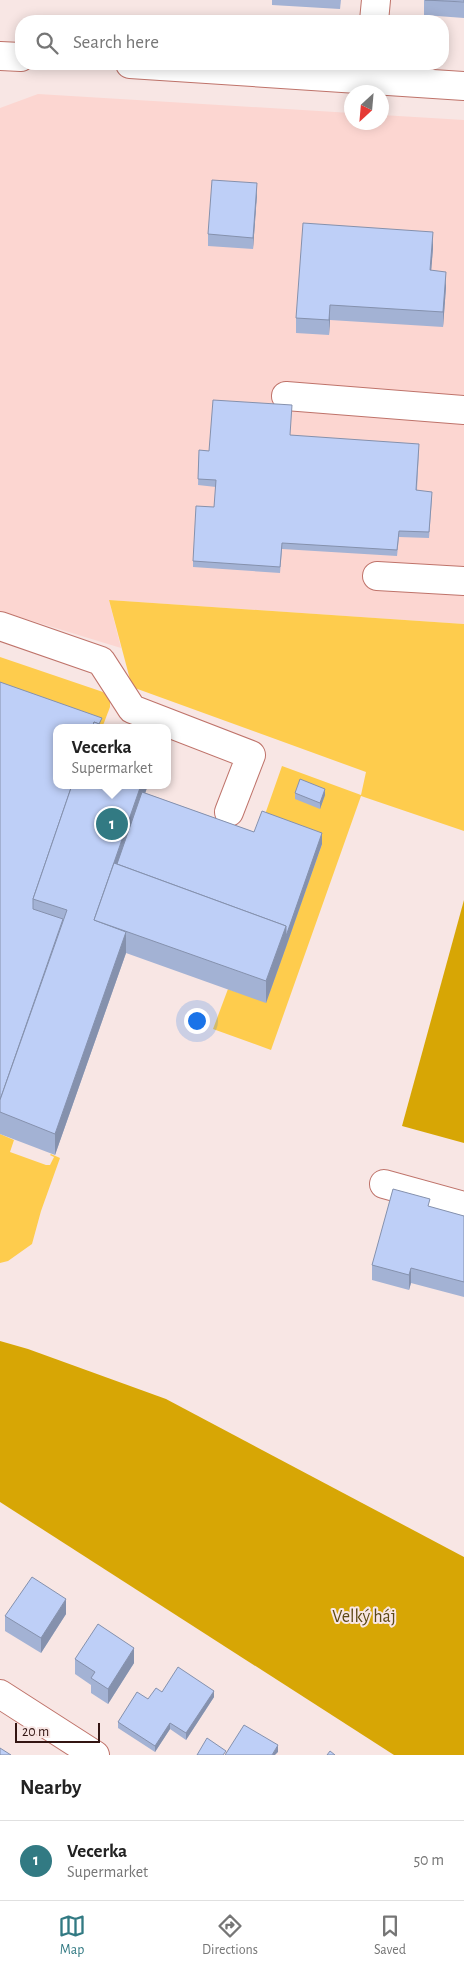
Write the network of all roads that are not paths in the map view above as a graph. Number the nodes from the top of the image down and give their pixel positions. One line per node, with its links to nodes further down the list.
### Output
1 (376, 0): 2 (main road)
2 (375, 15)
3 (0, 56): 4 (main road)
4 (15, 57)
5 (337, 70): 6 (main road)
6 (372, 71): 7 (main road)
7 (464, 86)
8 (286, 396): 9 (main road)
9 (464, 410)
10 (377, 576): 11 (main road)
11 (464, 581)
12 (0, 626): 13 (main road)
13 (171, 724)
14 (171, 724): 15 (main road)
15 (229, 812)
16 (384, 1184): 17 (main road)
17 (464, 1206)
18 (0, 1694): 19 (main road)
19 (95, 1755)

